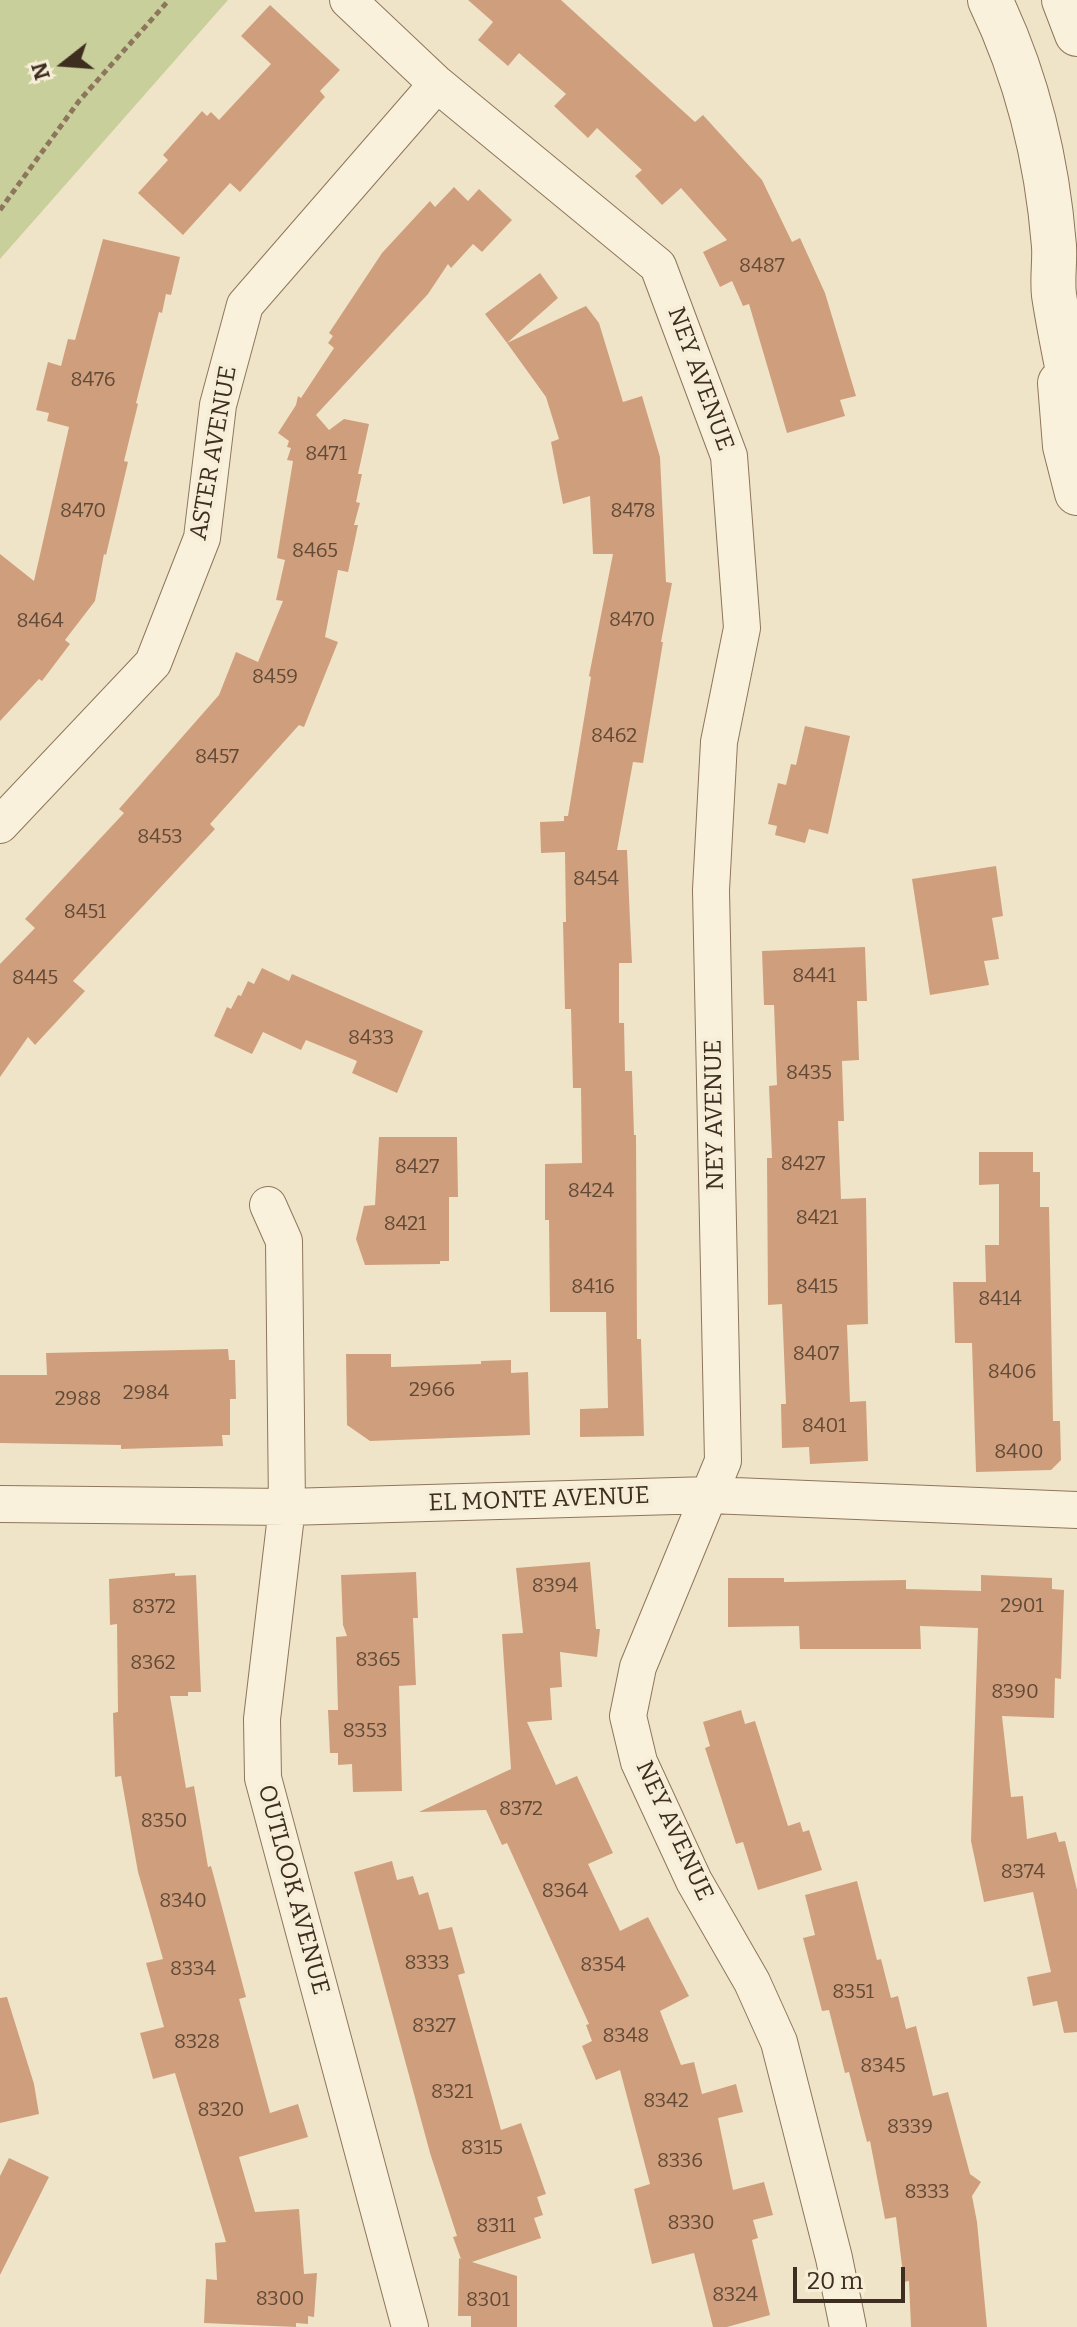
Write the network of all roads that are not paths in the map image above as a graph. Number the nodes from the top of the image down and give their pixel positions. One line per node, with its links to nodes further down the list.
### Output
1 (348, 0): 5 (street, NEY AVENUE)
2 (990, 0): 6 (street)
3 (1064, 0): 4 (street)
4 (1077, 34)
5 (437, 84): 9 (street, ASTER AVENUE); 11 (street, NEY AVENUE)
6 (1054, 293): 7 (street); 8 (street)
7 (1077, 415)
8 (1077, 493)
9 (0, 825)
10 (268, 1205): 13 (street, OUTLOOK AVENUE)
11 (710, 1495): 13 (street, EL MONTE AVENUE); 14 (street, EL MONTE AVENUE); 16 (street, NEY AVENUE)
12 (0, 1504): 13 (street, EL MONTE AVENUE)
13 (287, 1507): 15 (street, OUTLOOK AVENUE)
14 (1077, 1510)
15 (410, 2327)
16 (848, 2327)

